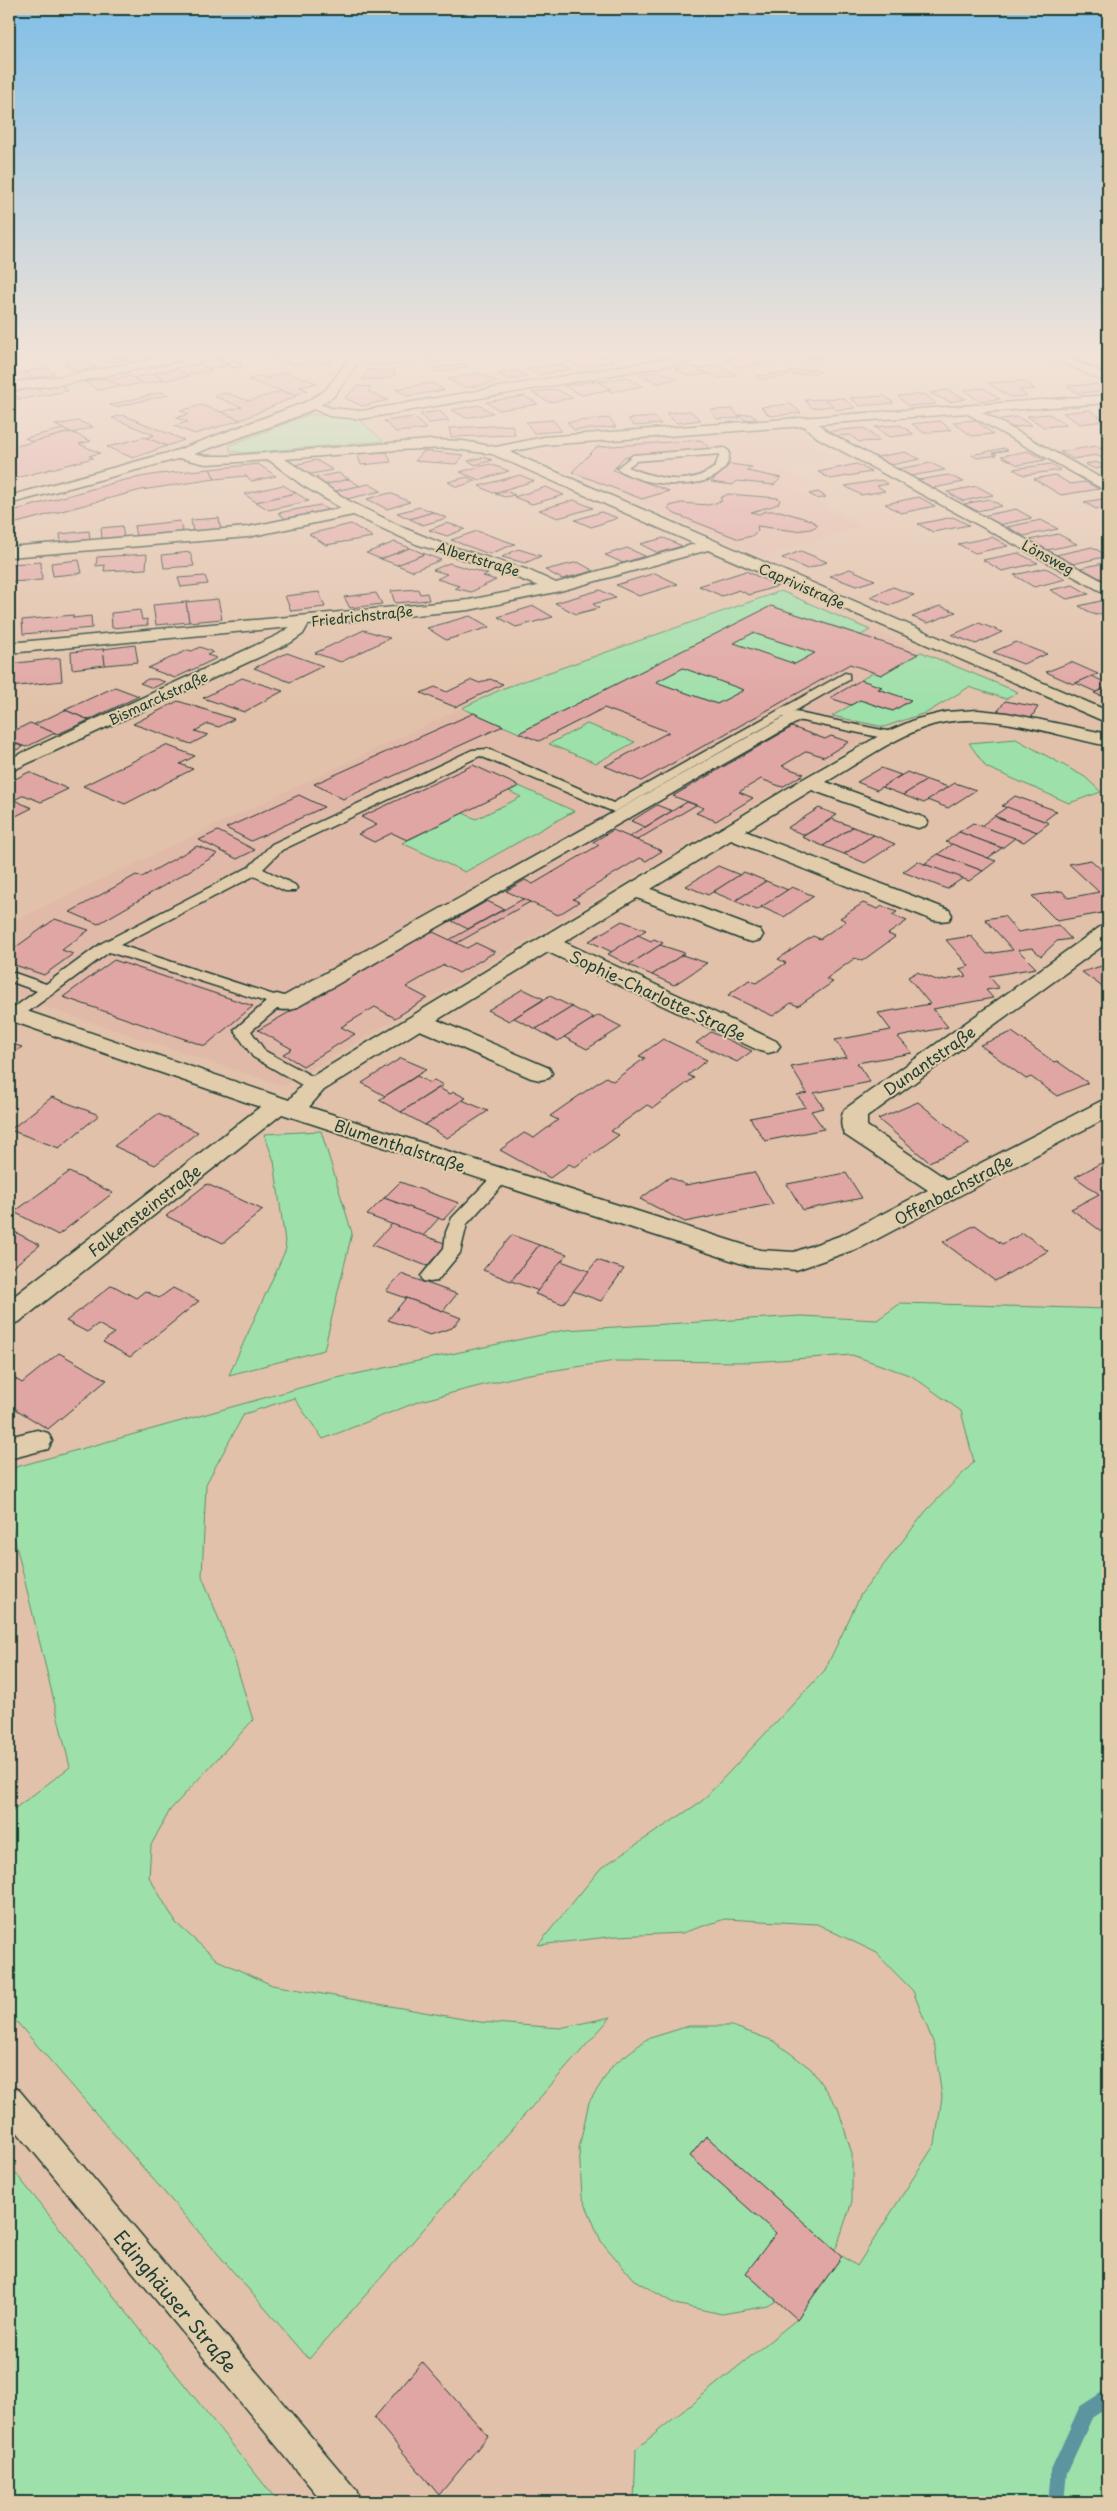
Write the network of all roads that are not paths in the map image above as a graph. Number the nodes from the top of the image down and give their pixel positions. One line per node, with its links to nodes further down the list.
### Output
1 (105, 474): 9 (street)
2 (295, 474): 10 (street, Albertstraße)
3 (549, 474): 11 (street, Caprivistraße)
4 (637, 474): 5 (lane)
5 (712, 474)
6 (895, 474): 14 (street, Lönsweg)
7 (1083, 474): 8 (street)
8 (1108, 488)
9 (9, 500)
10 (354, 510): 12 (street); 13 (street, Albertstraße)
11 (709, 545): 13 (street, Friedrichstraße); 19 (street, Caprivistraße)
12 (9, 552)
13 (554, 588): 15 (street, Friedrichstraße)
14 (1108, 590)
15 (300, 622): 16 (street, Friedrichstraße); 22 (street, Bismarckstraße)
16 (9, 648)
17 (845, 677): 18 (lane)
18 (788, 714): 20 (lane); 26 (lane); 36 (street)
19 (1108, 718)
20 (893, 736): 21 (street, Sophie-Charlotte-Straße); 23 (street, Sophie-Charlotte-Straße)
21 (1108, 740)
22 (9, 766)
23 (810, 783): 24 (street); 25 (street, Sophie-Charlotte-Straße)
24 (918, 822)
25 (730, 832): 28 (street, Sophie-Charlotte-Straße); 29 (street)
26 (254, 870): 27 (lane); 33 (lane)
27 (290, 888)
28 (636, 890): 31 (street); 32 (street, Sophie-Charlotte-Straße)
29 (941, 915)
30 (1108, 932): 45 (street, Dunantstraße)
31 (752, 935)
32 (547, 943): 38 (street, Sophie-Charlotte-Straße); 39 (street, Sophie-Charlotte-Straße)
33 (107, 946): 35 (lane); 36 (lane)
34 (9, 976): 35 (lane)
35 (47, 989): 37 (lane)
36 (277, 1001): 41 (lane)
37 (12, 1013): 42 (street, Blumenthalstraße)
38 (419, 1021): 40 (street); 41 (street, Sophie-Charlotte-Straße)
39 (768, 1046)
40 (540, 1073)
41 (315, 1086): 42 (street, Sophie-Charlotte-Straße)
42 (286, 1107): 44 (street, Blumenthalstraße); 48 (street, Falkensteinstraße)
43 (1107, 1109): 45 (street, Offenbachstraße)
44 (501, 1177): 46 (street, Blumenthalstraße); 47 (lane)
45 (948, 1192): 46 (street, Offenbachstraße)
46 (796, 1261)
47 (430, 1276)
48 (9, 1315)
49 (9, 2100): 50 (lane, Edinghäuser Straße)
50 (344, 2502)

